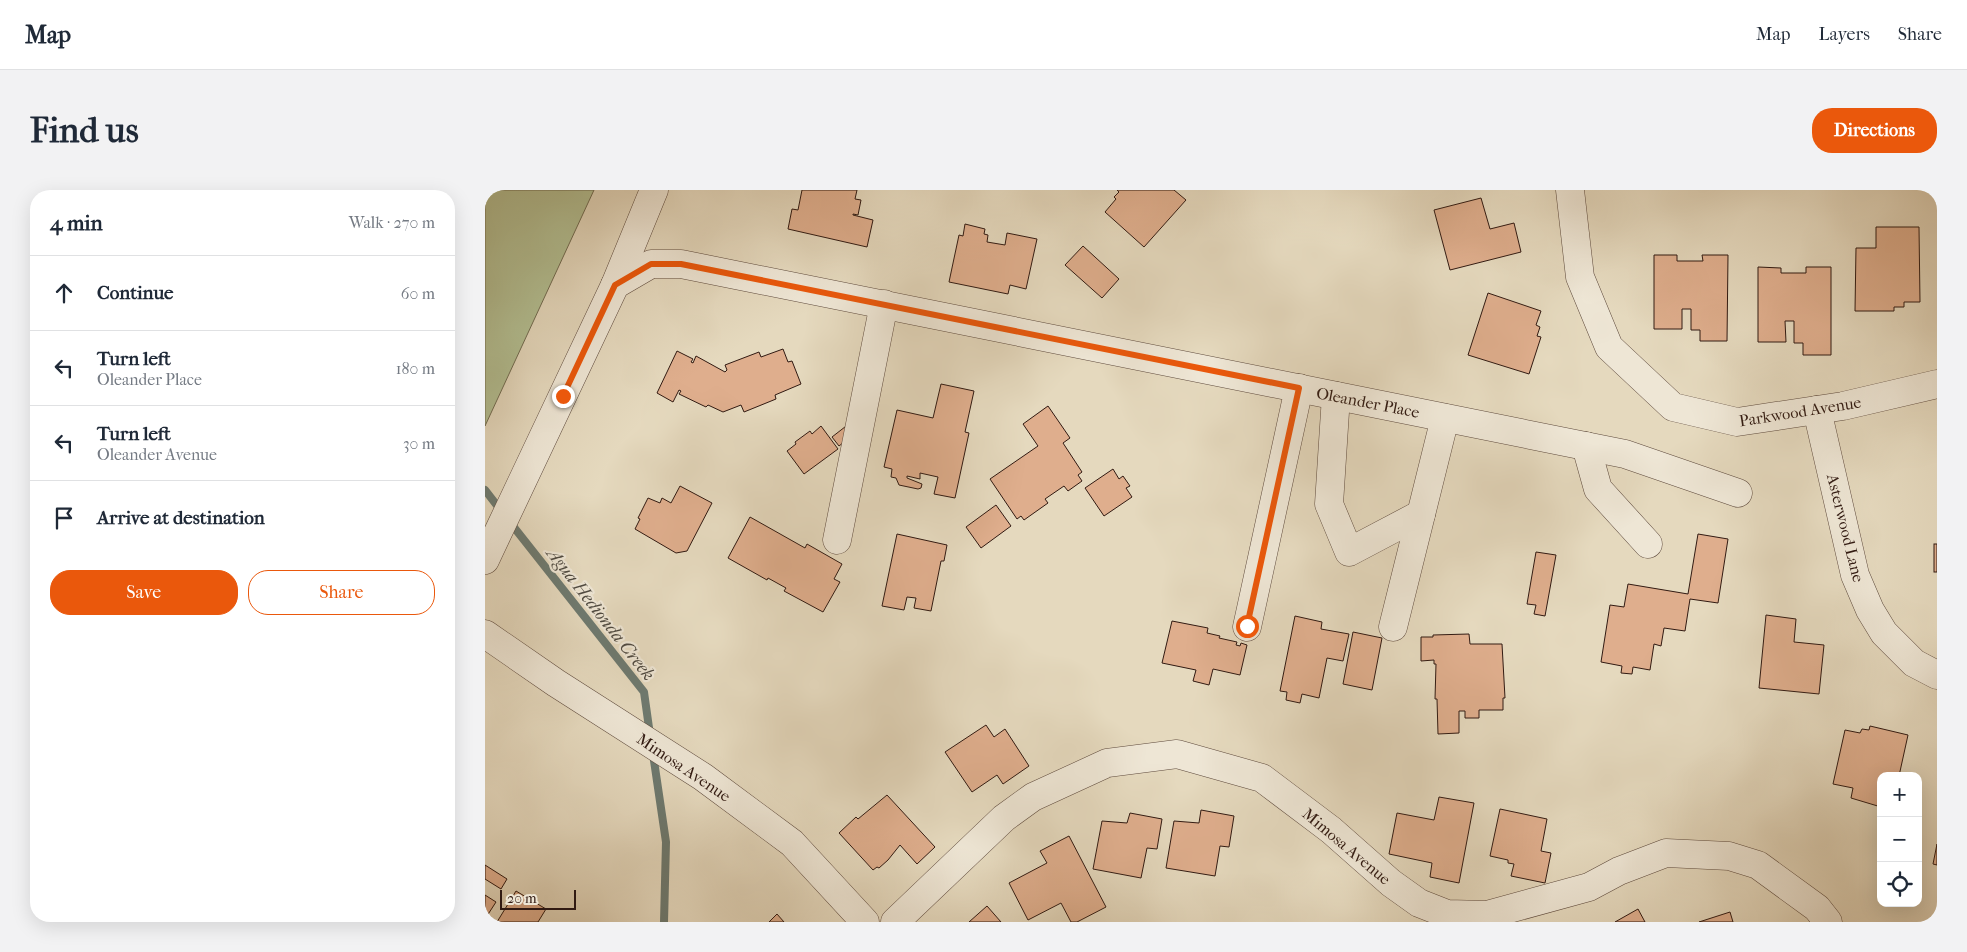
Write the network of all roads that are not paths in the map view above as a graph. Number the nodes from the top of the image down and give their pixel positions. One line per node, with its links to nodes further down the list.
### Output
1 (654, 190): 3 (street)
2 (1570, 190): 8 (street, Parkwood Avenue)
3 (615, 285): 4 (street, Oleander Place); 15 (street)
4 (884, 304): 6 (street, Oleander Place); 13 (street)
5 (1937, 384): 8 (street, Parkwood Avenue)
6 (1299, 388): 7 (street, Oleander Place); 16 (street)
7 (1336, 396): 9 (street, Oleander Place); 12 (street)
8 (1817, 410): 19 (street, Asterwood Lane)
9 (1445, 418): 10 (street, Oleander Place); 12 (street)
10 (1586, 446): 11 (street, Oleander Place); 14 (street)
11 (1738, 493)
12 (1421, 514): 17 (street)
13 (837, 540)
14 (1648, 544)
15 (485, 560)
16 (1247, 626)
17 (1393, 626)
18 (485, 634): 20 (street, Mimosa Avenue)
19 (1937, 675)
20 (865, 922)
21 (895, 922): 22 (street, Mimosa Avenue)
22 (1828, 922)

